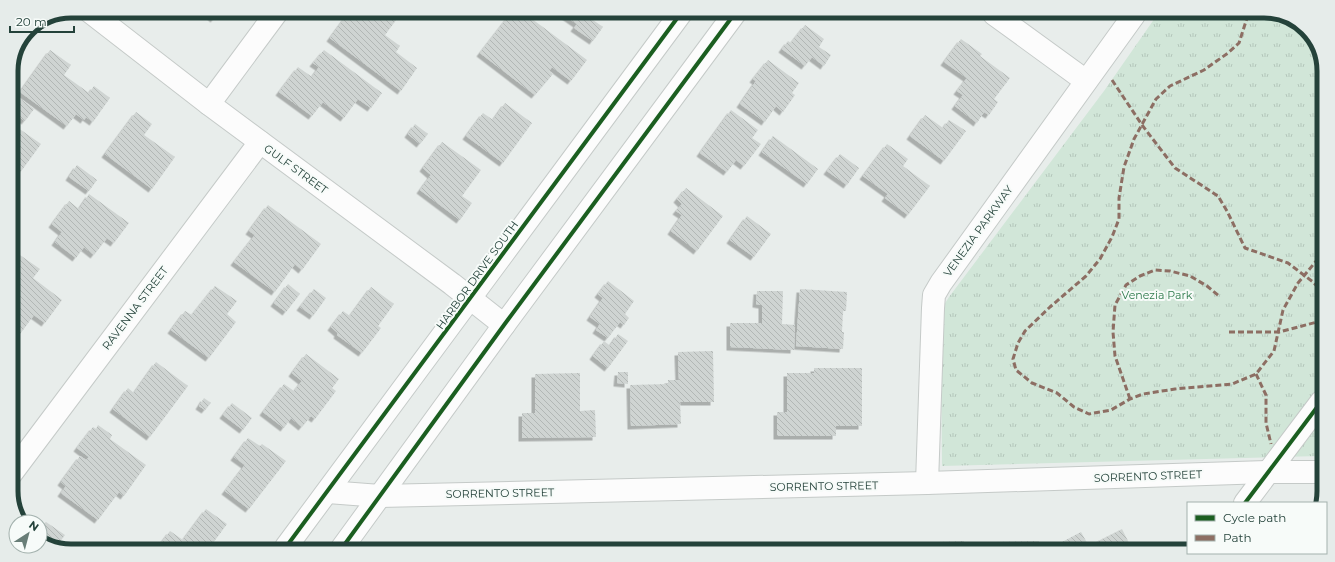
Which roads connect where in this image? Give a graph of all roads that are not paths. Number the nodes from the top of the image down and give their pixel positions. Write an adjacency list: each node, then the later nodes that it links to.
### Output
1 (98, 18): 8 (street, GULF STREET)
2 (273, 18): 8 (street)
3 (677, 18): 10 (street, HARBOR DRIVE SOUTH)
4 (731, 18): 11 (street)
5 (999, 18): 7 (street)
6 (1132, 18): 7 (street, VENEZIA PARKWAY)
7 (1086, 81): 16 (street, VENEZIA PARKWAY)
8 (209, 104): 9 (street, GULF STREET)
9 (260, 142): 10 (street, GULF STREET); 13 (street, RAVENNA STREET)
10 (471, 299): 11 (street, GULF STREET); 17 (street, HARBOR DRIVE SOUTH)
11 (504, 325): 18 (street)
12 (1317, 407): 14 (street)
13 (18, 465)
14 (1267, 472): 15 (street, SORRENTO STREET); 16 (street, SORRENTO STREET); 19 (street)
15 (1317, 472)
16 (927, 483): 18 (street, SORRENTO STREET)
17 (328, 492): 18 (street, SORRENTO STREET); 20 (street, HARBOR DRIVE SOUTH)
18 (380, 496): 21 (street)
19 (1246, 502)
20 (288, 544)
21 (345, 544)

